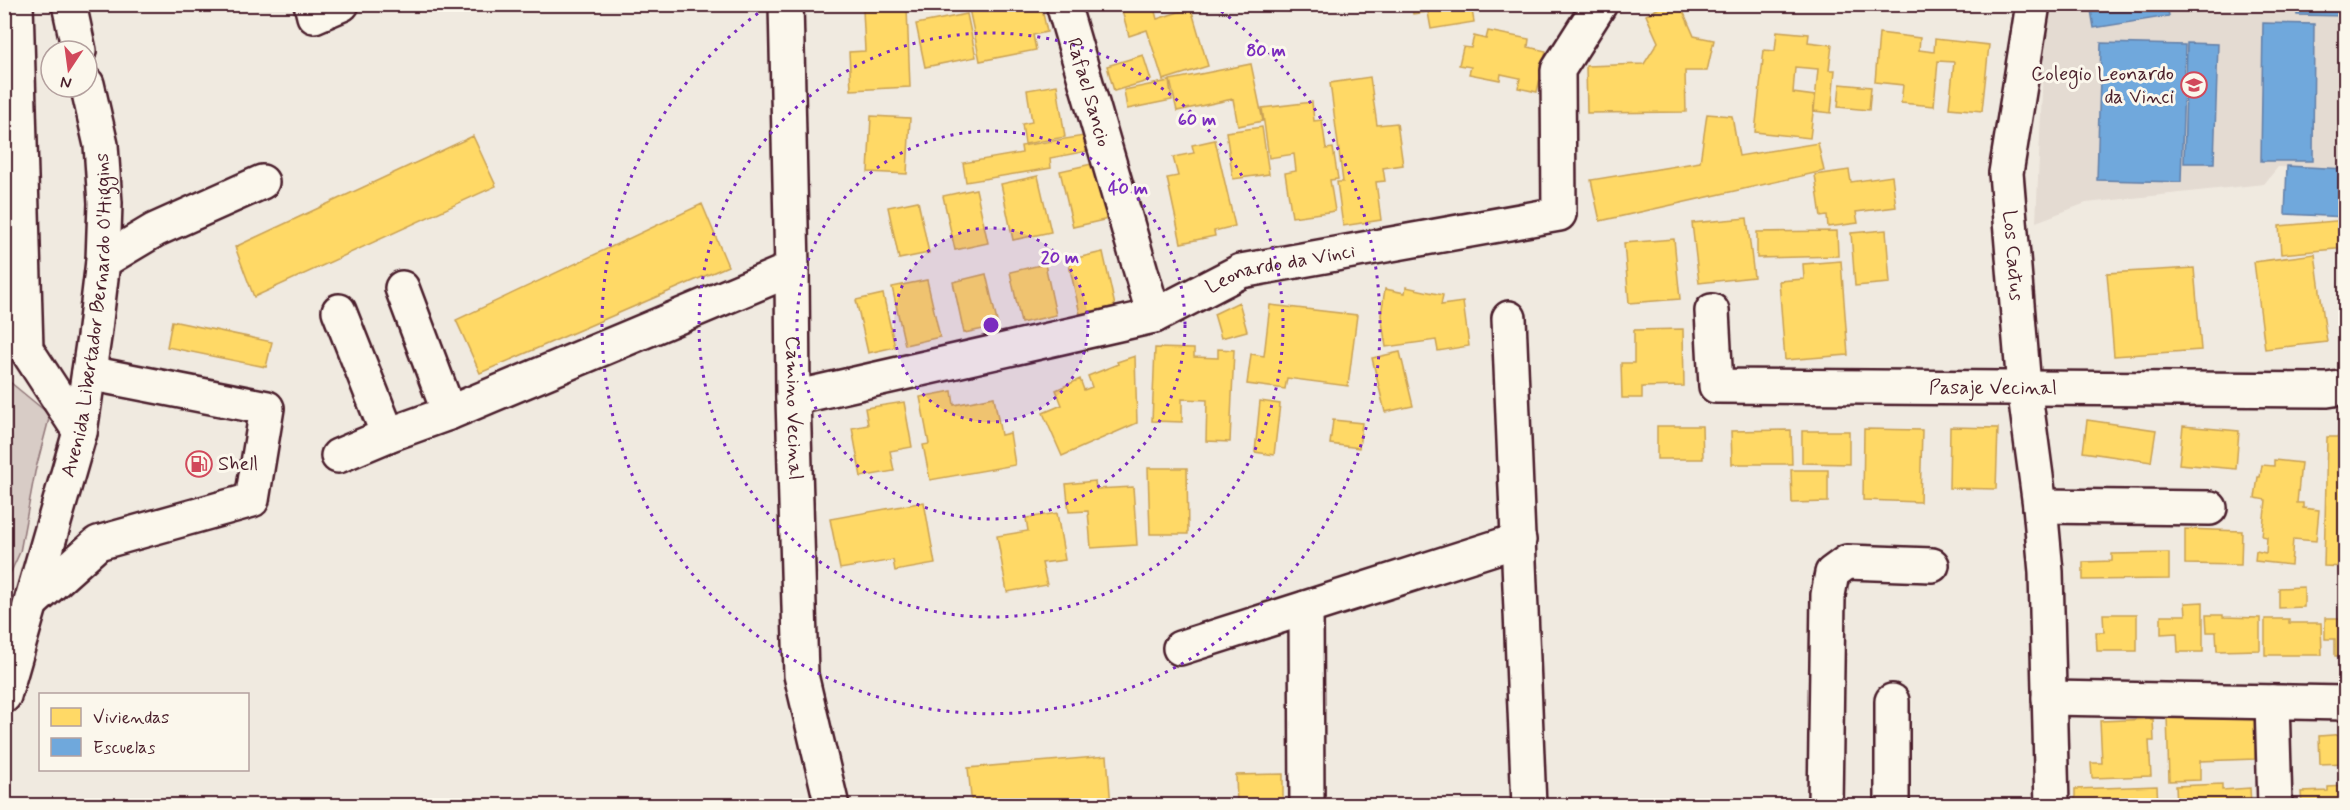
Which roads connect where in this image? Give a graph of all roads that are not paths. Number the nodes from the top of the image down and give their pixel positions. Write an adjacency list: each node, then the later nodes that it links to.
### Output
1 (16, 4): 24 (street)
2 (69, 4): 9 (street)
3 (311, 4): 4 (street)
4 (342, 4)
5 (786, 4): 13 (street, Camino Vecinal)
6 (1063, 4): 17 (street, Rafael Sancio)
7 (1600, 4): 17 (street, Leonardo da Vinci)
8 (2033, 4): 20 (street, Los Cactus)
9 (77, 39)
10 (90, 99): 12 (street, Avenida Libertador Bernardo O'Higgins)
11 (262, 182): 12 (street)
12 (103, 261): 19 (street, Avenida Libertador Bernardo O'Higgins)
13 (792, 269): 22 (street, Camino Vecinal); 23 (street)
14 (402, 288): 23 (street)
15 (339, 311): 25 (street)
16 (1712, 311): 20 (street, Pasaje Vecinal)
17 (1154, 316): 22 (street, Leonardo da Vinci)
18 (1509, 318): 29 (street)
19 (89, 373): 24 (street, Avenida Libertador Bernardo O'Higgins); 32 (street)
20 (2024, 387): 21 (street, Pasaje Vecinal); 27 (street, Los Cactus)
21 (2346, 387)
22 (793, 398): 41 (street, Camino Vecinal)
23 (449, 413): 25 (street)
24 (80, 432): 30 (street, Avenida Libertador Bernardo O'Higgins)
25 (388, 435): 26 (street)
26 (338, 456)
27 (2040, 506): 28 (street); 37 (street, Los Cactus)
28 (2210, 508)
29 (1519, 540): 33 (street); 43 (street)
30 (48, 544): 32 (street, Avenida Libertador Bernardo O'Higgins); 34 (street, Avenida Libertador Bernardo O'Higgins)
31 (1932, 565): 44 (street)
32 (32, 602): 36 (street, Avenida Libertador Bernardo O'Higgins)
33 (1306, 608): 35 (street); 42 (street)
34 (4, 632)
35 (1180, 648)
36 (4, 696)
37 (2049, 698): 39 (street); 46 (street, Los Cactus)
38 (1892, 701): 45 (street)
39 (2272, 702): 40 (street); 47 (street)
40 (2346, 703)
41 (832, 806)
42 (1307, 806)
43 (1529, 806)
44 (1825, 806)
45 (1892, 806)
46 (2052, 806)
47 (2275, 806)

